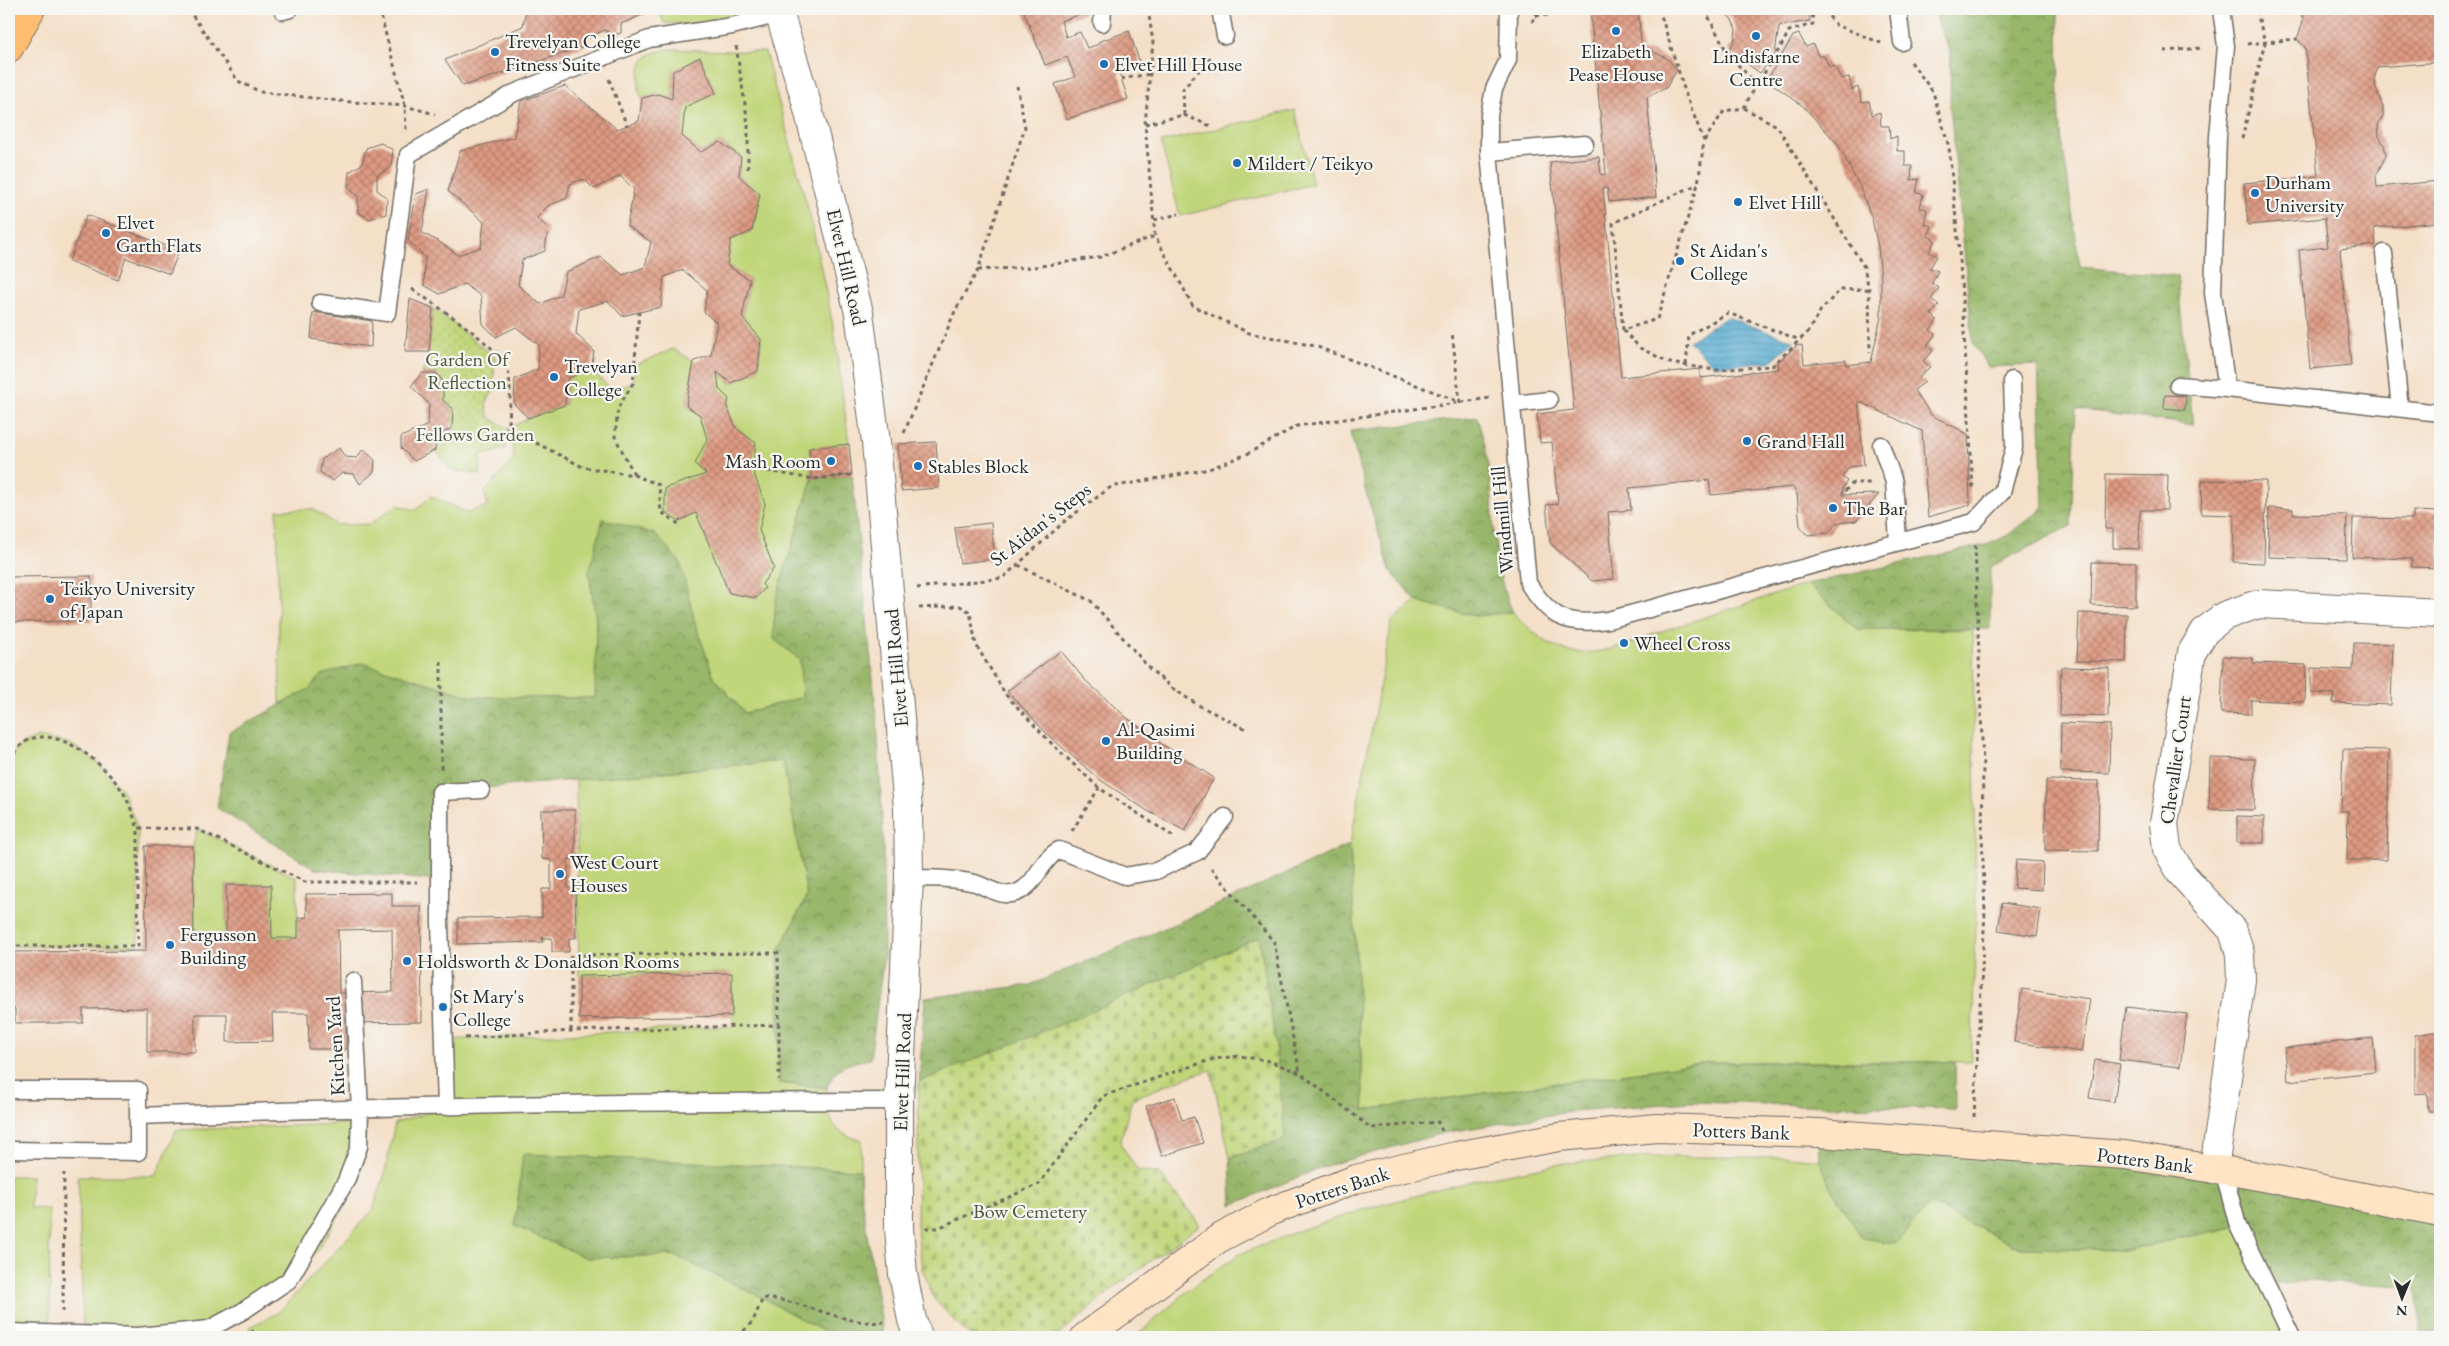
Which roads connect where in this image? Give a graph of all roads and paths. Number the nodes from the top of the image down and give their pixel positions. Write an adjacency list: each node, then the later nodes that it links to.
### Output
1 (31, 9): 26 (main road)
2 (188, 9): 33 (path)
3 (283, 9): 4 (lane)
4 (290, 9)
5 (379, 9): 33 (path)
6 (1148, 9): 29 (path)
7 (1220, 9): 20 (lane)
8 (1509, 9): 43 (lane, Windmill Hill)
9 (1659, 9): 40 (path)
10 (1707, 9): 31 (path)
11 (1848, 9): 17 (path)
12 (1898, 9): 22 (lane)
13 (2221, 9): 25 (lane)
14 (2256, 9): 23 (path)
15 (779, 11): 19 (lane); 73 (street, Elvet Hill Road)
16 (1590, 11): 18 (path)
17 (1811, 11): 31 (path)
18 (1536, 16)
19 (732, 26): 28 (lane); 45 (path)
20 (1225, 36): 36 (path)
21 (2297, 39): 23 (path)
22 (1902, 42)
23 (2265, 42): 24 (path); 42 (path)
24 (2252, 43)
25 (2226, 46): 27 (path); 63 (lane)
26 (9, 48)
27 (2164, 51)
28 (601, 58): 38 (path); 44 (lane)
29 (1150, 74): 30 (path); 37 (path)
30 (1121, 79)
31 (1756, 84): 34 (path)
32 (1018, 86): 51 (path)
33 (405, 106): 35 (path); 44 (path)
34 (1744, 108): 40 (path); 53 (path)
35 (438, 114)
36 (1184, 115): 37 (path); 39 (path)
37 (1144, 124): 48 (path)
38 (626, 126)
39 (1212, 126)
40 (1704, 141): 46 (path)
41 (1584, 144): 43 (lane)
42 (2241, 144)
43 (1489, 152): 64 (lane, Windmill Hill)
44 (408, 155): 52 (lane)
45 (748, 169)
46 (1698, 184): 56 (path); 56 (path)
47 (1179, 214): 48 (path)
48 (1154, 220): 49 (path)
49 (1155, 236): 51 (path); 66 (path)
50 (2384, 253): 67 (lane)
51 (978, 270): 69 (path)
52 (390, 276): 54 (lane); 72 (path)
53 (1869, 289): 58 (path); 59 (path)
54 (320, 303)
55 (639, 312): 72 (path)
56 (1623, 330): 60 (path)
57 (1452, 332): 66 (path)
58 (1800, 340): 60 (path); 60 (path)
59 (1870, 352)
60 (1686, 364)
61 (2012, 380): 75 (lane, Windmill Hill)
62 (2178, 385): 63 (lane)
63 (2227, 389): 67 (lane)
64 (1513, 399): 65 (lane); 66 (path, St Aidan's Steps); 75 (lane, Windmill Hill)
65 (1549, 400)
66 (1460, 402): 76 (path, St Aidan's Steps)
67 (2400, 408): 68 (lane)
68 (2440, 413)
69 (902, 440)
70 (1881, 445): 75 (lane)
71 (752, 468): 73 (path)
72 (634, 475): 74 (path)
73 (879, 475): 77 (street, Elvet Hill Road)
74 (680, 524)
75 (1898, 541)
76 (1018, 565): 77 (path, St Aidan's Steps); 80 (path)
77 (890, 600): 82 (path); 89 (street, Elvet Hill Road)
78 (2440, 613): 106 (street, Chevallier Court)
79 (441, 658): 84 (path)
80 (1246, 729)
81 (9, 760): 86 (path)
82 (1099, 788): 87 (path); 88 (path)
83 (481, 790): 84 (lane)
84 (440, 792): 90 (lane)
85 (1225, 817): 88 (lane)
86 (138, 828): 90 (path); 91 (path)
87 (1059, 850): 88 (lane); 89 (lane)
88 (1197, 852): 96 (path)
89 (909, 878): 99 (street, Elvet Hill Road)
90 (440, 881): 95 (lane)
91 (9, 946)
92 (353, 981): 101 (lane, Kitchen Yard)
93 (779, 1025): 94 (path); 94 (path); 98 (path)
94 (571, 1031): 95 (path)
95 (445, 1040): 100 (lane)
96 (1300, 1073): 105 (path); 108 (path)
97 (9, 1090): 102 (lane)
98 (779, 1101): 99 (lane); 100 (lane)
99 (899, 1101): 108 (street, Elvet Hill Road)
100 (446, 1107): 101 (lane)
101 (360, 1109): 102 (lane); 111 (lane, Kitchen Yard)
102 (138, 1116): 104 (lane)
103 (9, 1150): 104 (lane)
104 (64, 1150): 111 (path)
105 (1456, 1156): 106 (street, Potters Bank); 113 (street, Potters Bank)
106 (2218, 1170): 107 (street, Potters Bank); 114 (lane)
107 (2440, 1212)
108 (899, 1229): 109 (street, Elvet Hill Road)
109 (915, 1329): 112 (path)
110 (9, 1332): 111 (lane, Kitchen Yard)
111 (63, 1334)
112 (738, 1337)
113 (1085, 1337)
114 (2292, 1337)

